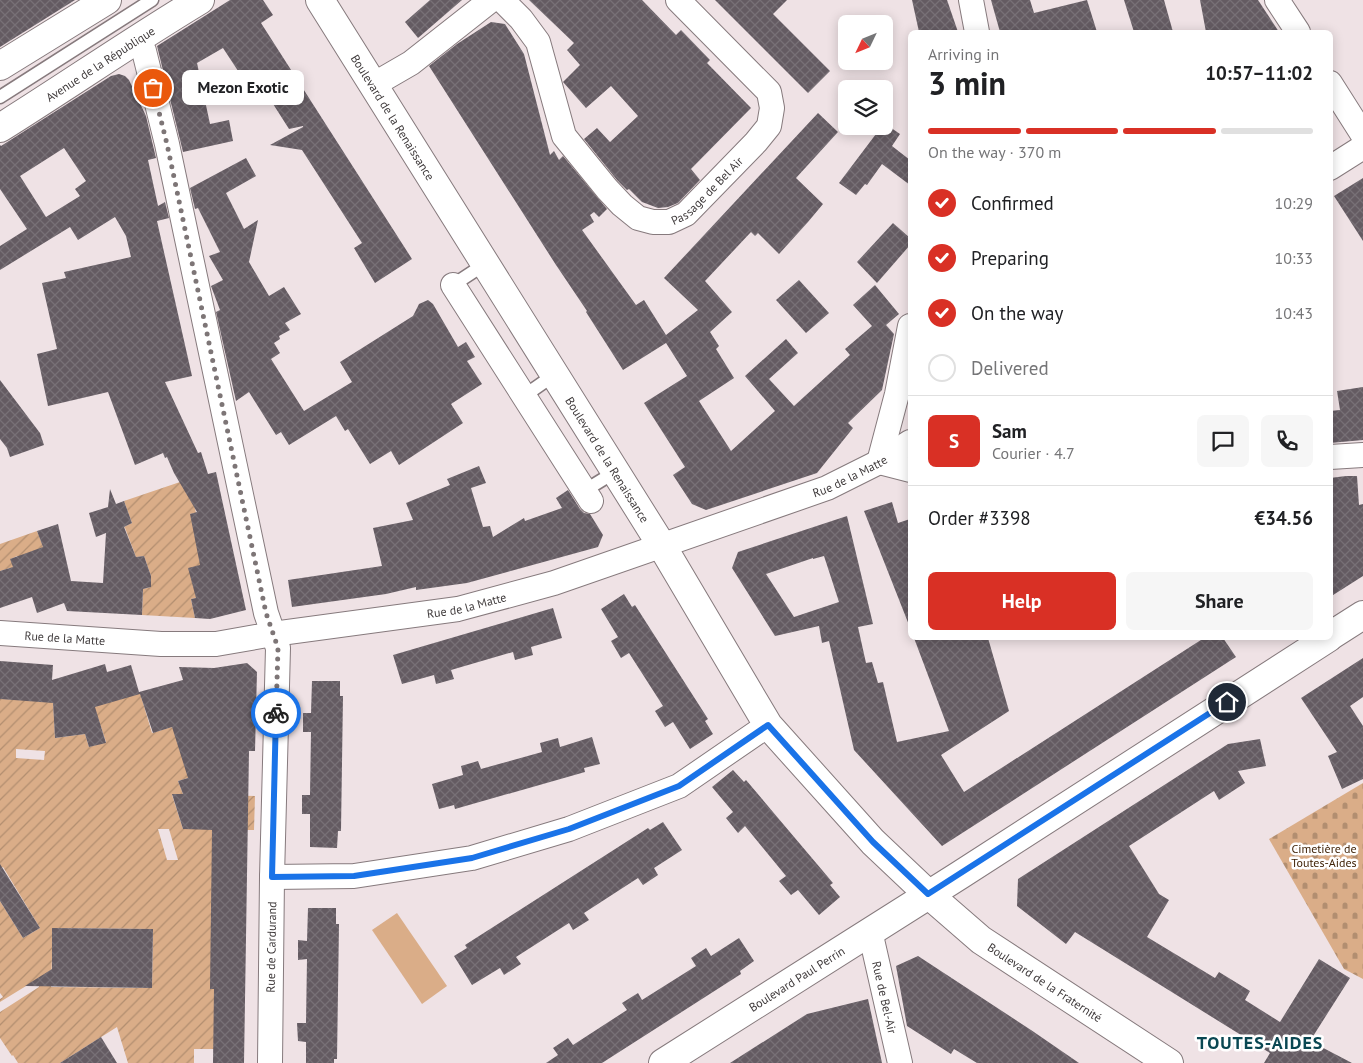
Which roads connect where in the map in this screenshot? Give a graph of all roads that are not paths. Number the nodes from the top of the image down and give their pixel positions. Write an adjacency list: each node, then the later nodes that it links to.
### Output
1 (107, 0): 13 (main road)
2 (152, 0): 16 (lane, Avenue de la République)
3 (200, 0): 12 (main road, Avenue de la République)
4 (320, 0): 14 (main road, Boulevard de la Renaissance)
5 (491, 0): 14 (street)
6 (502, 0): 7 (street, Passage de Bel Air)
7 (678, 0)
8 (971, 0): 10 (street)
9 (1277, 0): 11 (street)
10 (977, 30)
11 (1297, 30)
12 (137, 38): 17 (main road, Avenue de la République); 36 (street, Rue de Cardurand)
13 (0, 66)
14 (372, 85): 21 (main road, Boulevard de la Renaissance)
15 (1333, 88): 18 (street)
16 (0, 96)
17 (0, 128)
18 (1363, 135)
19 (1363, 147): 20 (street)
20 (1333, 166)
21 (485, 264): 22 (lane); 24 (main road, Boulevard de la Renaissance)
22 (453, 285): 25 (street)
23 (908, 336): 29 (street)
24 (554, 375): 25 (lane); 31 (main road, Boulevard de la Renaissance)
25 (524, 396): 32 (street)
26 (908, 443): 29 (street)
27 (1363, 455): 28 (street)
28 (1333, 457)
29 (879, 462): 30 (street, Rue de la Matte); 33 (street, Rue de la Matte)
30 (908, 469)
31 (615, 472): 32 (lane); 33 (main road, Boulevard de la Renaissance)
32 (588, 496)
33 (662, 546): 36 (street, Rue de la Matte); 39 (main road, Boulevard de la Renaissance)
34 (1363, 615): 37 (main road, Boulevard Paul Perrin)
35 (0, 633): 36 (street, Rue de la Matte)
36 (273, 634): 40 (street, Rue de Cardurand)
37 (1333, 634)
38 (1324, 640): 41 (main road, Boulevard Paul Perrin)
39 (768, 725): 40 (street); 41 (main road, Boulevard de la Renaissance)
40 (272, 877): 43 (street, Rue de Cardurand)
41 (928, 894): 42 (main road, Boulevard Paul Perrin); 46 (main road, Boulevard de la Fraternité)
42 (870, 931): 44 (main road, Boulevard Paul Perrin); 45 (street, Rue de Bel-Air)
43 (270, 1063)
44 (663, 1063)
45 (900, 1063)
46 (1169, 1063)

